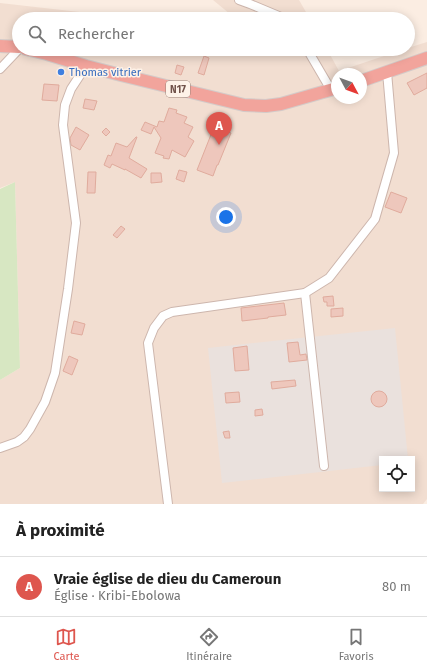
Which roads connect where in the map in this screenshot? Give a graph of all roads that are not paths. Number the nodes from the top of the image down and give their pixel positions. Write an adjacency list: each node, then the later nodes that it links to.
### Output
1 (239, 0): 2 (street)
2 (269, 12)
3 (0, 46): 4 (highway)
4 (12, 47)
5 (12, 56): 10 (street)
6 (54, 56): 9 (highway, N17)
7 (312, 56): 13 (street)
8 (427, 58): 11 (highway)
9 (86, 66): 14 (highway, N17); 16 (street)
10 (0, 69)
11 (387, 72): 12 (highway); 15 (street)
12 (367, 79)
13 (331, 85)
14 (331, 90)
15 (305, 293): 17 (street); 18 (street)
16 (0, 448)
17 (324, 466)
18 (168, 504)

